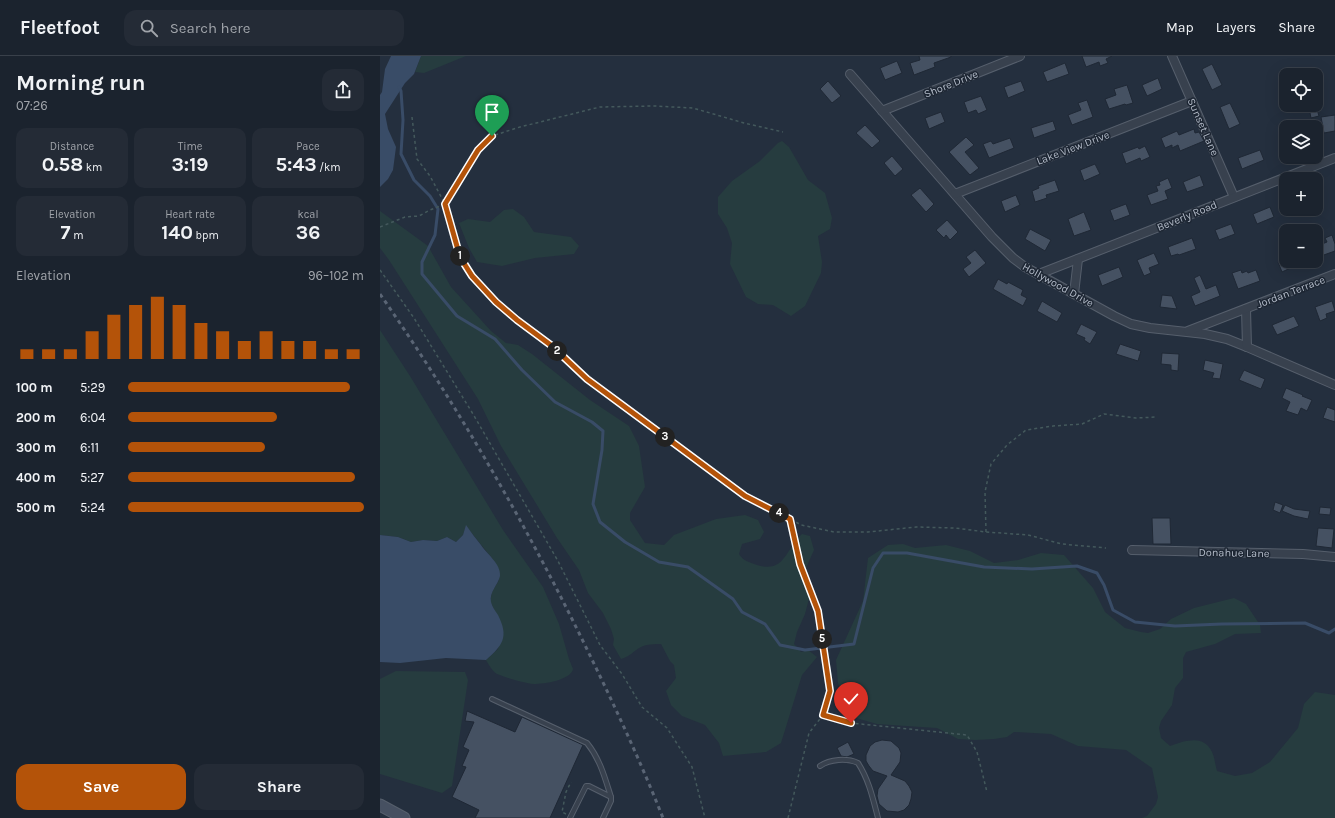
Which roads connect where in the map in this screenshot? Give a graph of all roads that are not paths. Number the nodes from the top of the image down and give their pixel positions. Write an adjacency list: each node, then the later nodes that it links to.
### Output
1 (1020, 56): 5 (street, Shore Drive)
2 (1172, 56): 4 (street, Sunset Lane)
3 (850, 74): 5 (street, Hollywood Drive)
4 (1192, 101): 7 (street, Lake View Drive); 8 (street, Sunset Lane)
5 (882, 111): 7 (street, Hollywood Drive)
6 (1335, 158): 8 (street, Beverly Road)
7 (955, 194): 10 (street, Hollywood Drive)
8 (1234, 197): 9 (street, Beverly Road)
9 (1078, 259): 10 (street, Beverly Road); 12 (street)
10 (1039, 274): 12 (street, Hollywood Drive)
11 (1335, 274): 13 (street, Jordan Terrace)
12 (1074, 294): 14 (street, Hollywood Drive)
13 (1246, 309): 14 (street, Jordan Terrace); 15 (street, Jordan Terrace)
14 (1187, 332): 15 (street, Hollywood Drive)
15 (1248, 346): 16 (street, Hollywood Drive)
16 (1335, 385)
17 (1132, 550): 18 (street, Donahue Lane)
18 (1335, 557)
19 (492, 699): 21 (lane)
20 (820, 766): 26 (lane)
21 (610, 798): 23 (lane); 25 (lane)
22 (380, 805): 24 (street)
23 (571, 817)
24 (404, 818)
25 (603, 818)
26 (878, 818)

